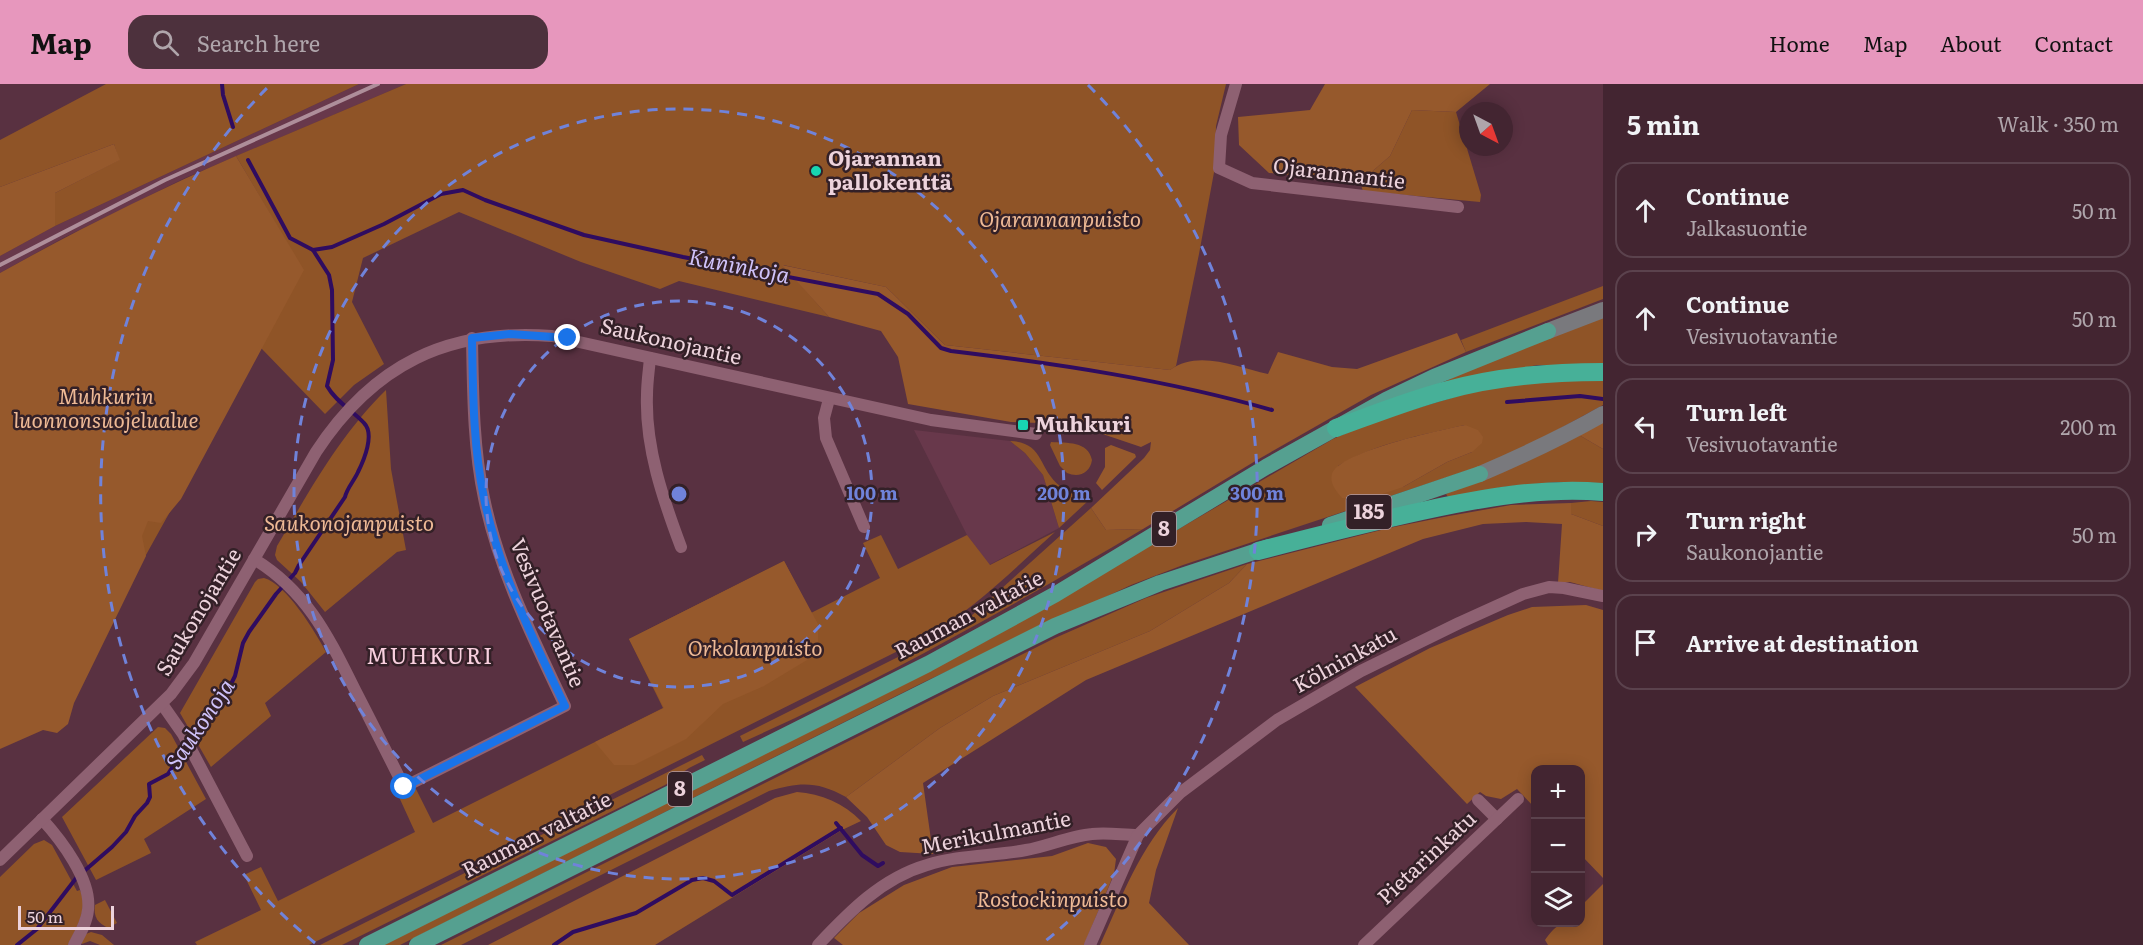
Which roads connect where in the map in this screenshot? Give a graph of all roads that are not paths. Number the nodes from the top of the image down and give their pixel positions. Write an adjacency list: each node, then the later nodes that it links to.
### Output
1 (1236, 84): 2 (street, Ojarannantie)
2 (1458, 207)
3 (1603, 310): 4 (main road)
4 (1548, 331): 10 (highway)
5 (472, 338): 6 (street, Saukonojantie); 17 (street, Saukonojantie); 17 (street, Vesivuotavantie)
6 (650, 358): 8 (street, Saukonojantie); 15 (street)
7 (1603, 372): 10 (highway, Rauman valtatie / 8)
8 (829, 399): 11 (street, Saukonojantie); 14 (street)
9 (1603, 414): 12 (main road, 185)
10 (1336, 428): 28 (highway, Rauman valtatie / 8)
11 (1036, 434)
12 (1480, 474): 16 (highway, 185)
13 (1603, 492): 16 (highway, Rauman valtatie / 8)
14 (864, 527)
15 (681, 547)
16 (1258, 551): 29 (highway, Rauman valtatie / 8)
17 (254, 559): 19 (street, Saukonojantie)
18 (1603, 596): 24 (street, Kölninkatu)
19 (162, 704): 22 (street, Saukonojantie); 25 (street)
20 (1518, 799): 23 (street, Pietarinkatu)
21 (1479, 800): 23 (street)
22 (42, 819): 26 (street, Saukonojantie); 27 (street)
23 (1497, 819): 32 (street, Pietarinkatu)
24 (1138, 835): 30 (street, Merikulmantie); 31 (street)
25 (247, 856)
26 (0, 860)
27 (74, 945)
28 (367, 945)
29 (417, 945)
30 (818, 945)
31 (1090, 945)
32 (1364, 945)

